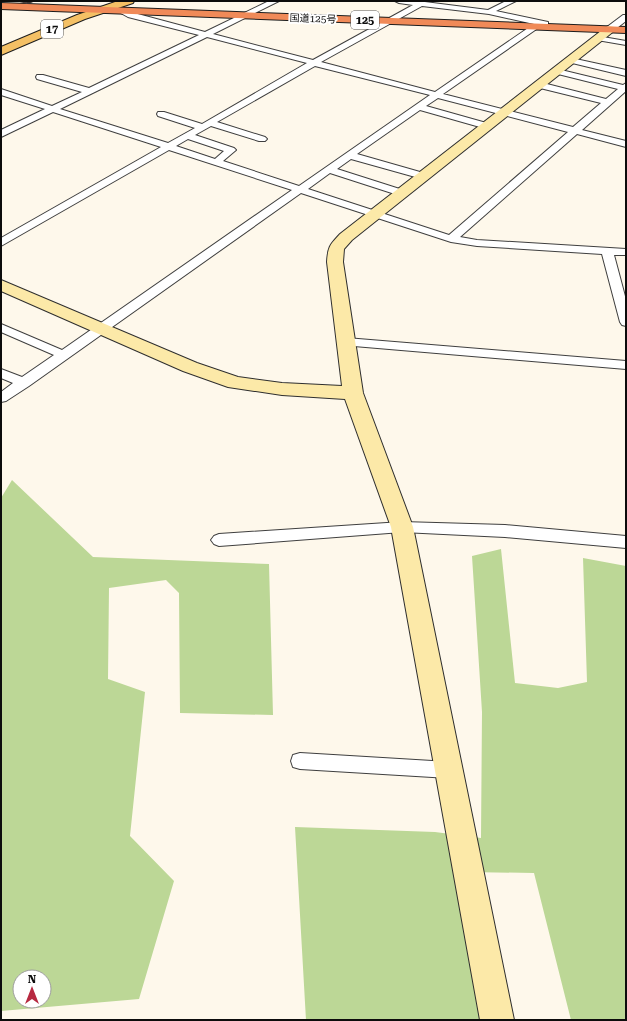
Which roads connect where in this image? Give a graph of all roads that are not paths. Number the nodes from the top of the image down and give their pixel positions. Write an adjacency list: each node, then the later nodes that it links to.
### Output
1 (129, 1): 7 (main road, 17)
2 (275, 1): 10 (street)
3 (399, 1): 5 (street)
4 (512, 1): 9 (street)
5 (420, 4): 9 (street); 12 (street)
6 (1, 6): 7 (highway, 国道125号 / 125)
7 (103, 10): 8 (highway, 国道125号 / 125); 19 (main road, 17)
8 (122, 10): 10 (highway, 国道125号 / 125); 17 (street)
9 (489, 12): 14 (street)
10 (244, 15): 12 (highway, 国道125号 / 125); 17 (street)
11 (626, 17): 16 (street)
12 (387, 21): 13 (highway, 国道125号 / 125); 21 (street)
13 (535, 26): 14 (highway, 国道125号 / 125); 29 (street)
14 (553, 27): 16 (highway, 国道125号 / 125)
15 (626, 30): 16 (highway, 国道125号 / 125)
16 (605, 33): 18 (street); 20 (street)
17 (206, 34): 21 (street); 27 (street)
18 (626, 44)
19 (1, 51)
20 (571, 60): 22 (street); 23 (street)
21 (314, 63): 29 (street); 35 (street)
22 (557, 71): 25 (street); 26 (street)
23 (626, 73)
24 (40, 77): 27 (street)
25 (539, 85): 30 (street); 33 (street)
26 (625, 87): 30 (street)
27 (89, 91): 32 (street)
28 (1, 92): 32 (street)
29 (437, 95): 31 (street); 33 (street)
30 (608, 102): 37 (street)
31 (420, 107): 36 (street); 43 (street)
32 (52, 109): 38 (street); 42 (street)
33 (503, 113): 36 (street); 37 (street)
34 (161, 114): 35 (street)
35 (206, 125): 39 (street); 40 (street)
36 (487, 126): 46 (street)
37 (576, 131): 41 (street); 50 (street)
38 (1, 134)
39 (187, 136): 42 (street); 44 (street)
40 (262, 139)
41 (626, 144)
42 (167, 148): 44 (street); 51 (street)
43 (349, 155): 45 (street); 46 (street)
44 (215, 163): 47 (street)
45 (328, 169): 47 (street); 48 (street)
46 (423, 176): 48 (street)
47 (299, 190): 49 (street); 57 (street)
48 (402, 193): 49 (street)
49 (375, 214): 50 (street); 58 (street)
50 (451, 239): 52 (street)
51 (1, 243)
52 (606, 251): 53 (street); 55 (street)
53 (626, 252)
54 (1, 285): 57 (street)
55 (626, 322)
56 (1, 328): 59 (street)
57 (102, 329): 59 (street); 63 (street)
58 (346, 342): 60 (street); 63 (street)
59 (64, 355): 62 (street)
60 (626, 365)
61 (1, 373): 62 (street)
62 (24, 383): 64 (street)
63 (353, 392): 65 (street)
64 (1, 398)
65 (402, 526): 66 (street); 67 (street); 69 (street)
66 (220, 540)
67 (626, 542)
68 (300, 761): 69 (street)
69 (449, 770): 70 (street)
70 (497, 1020)

